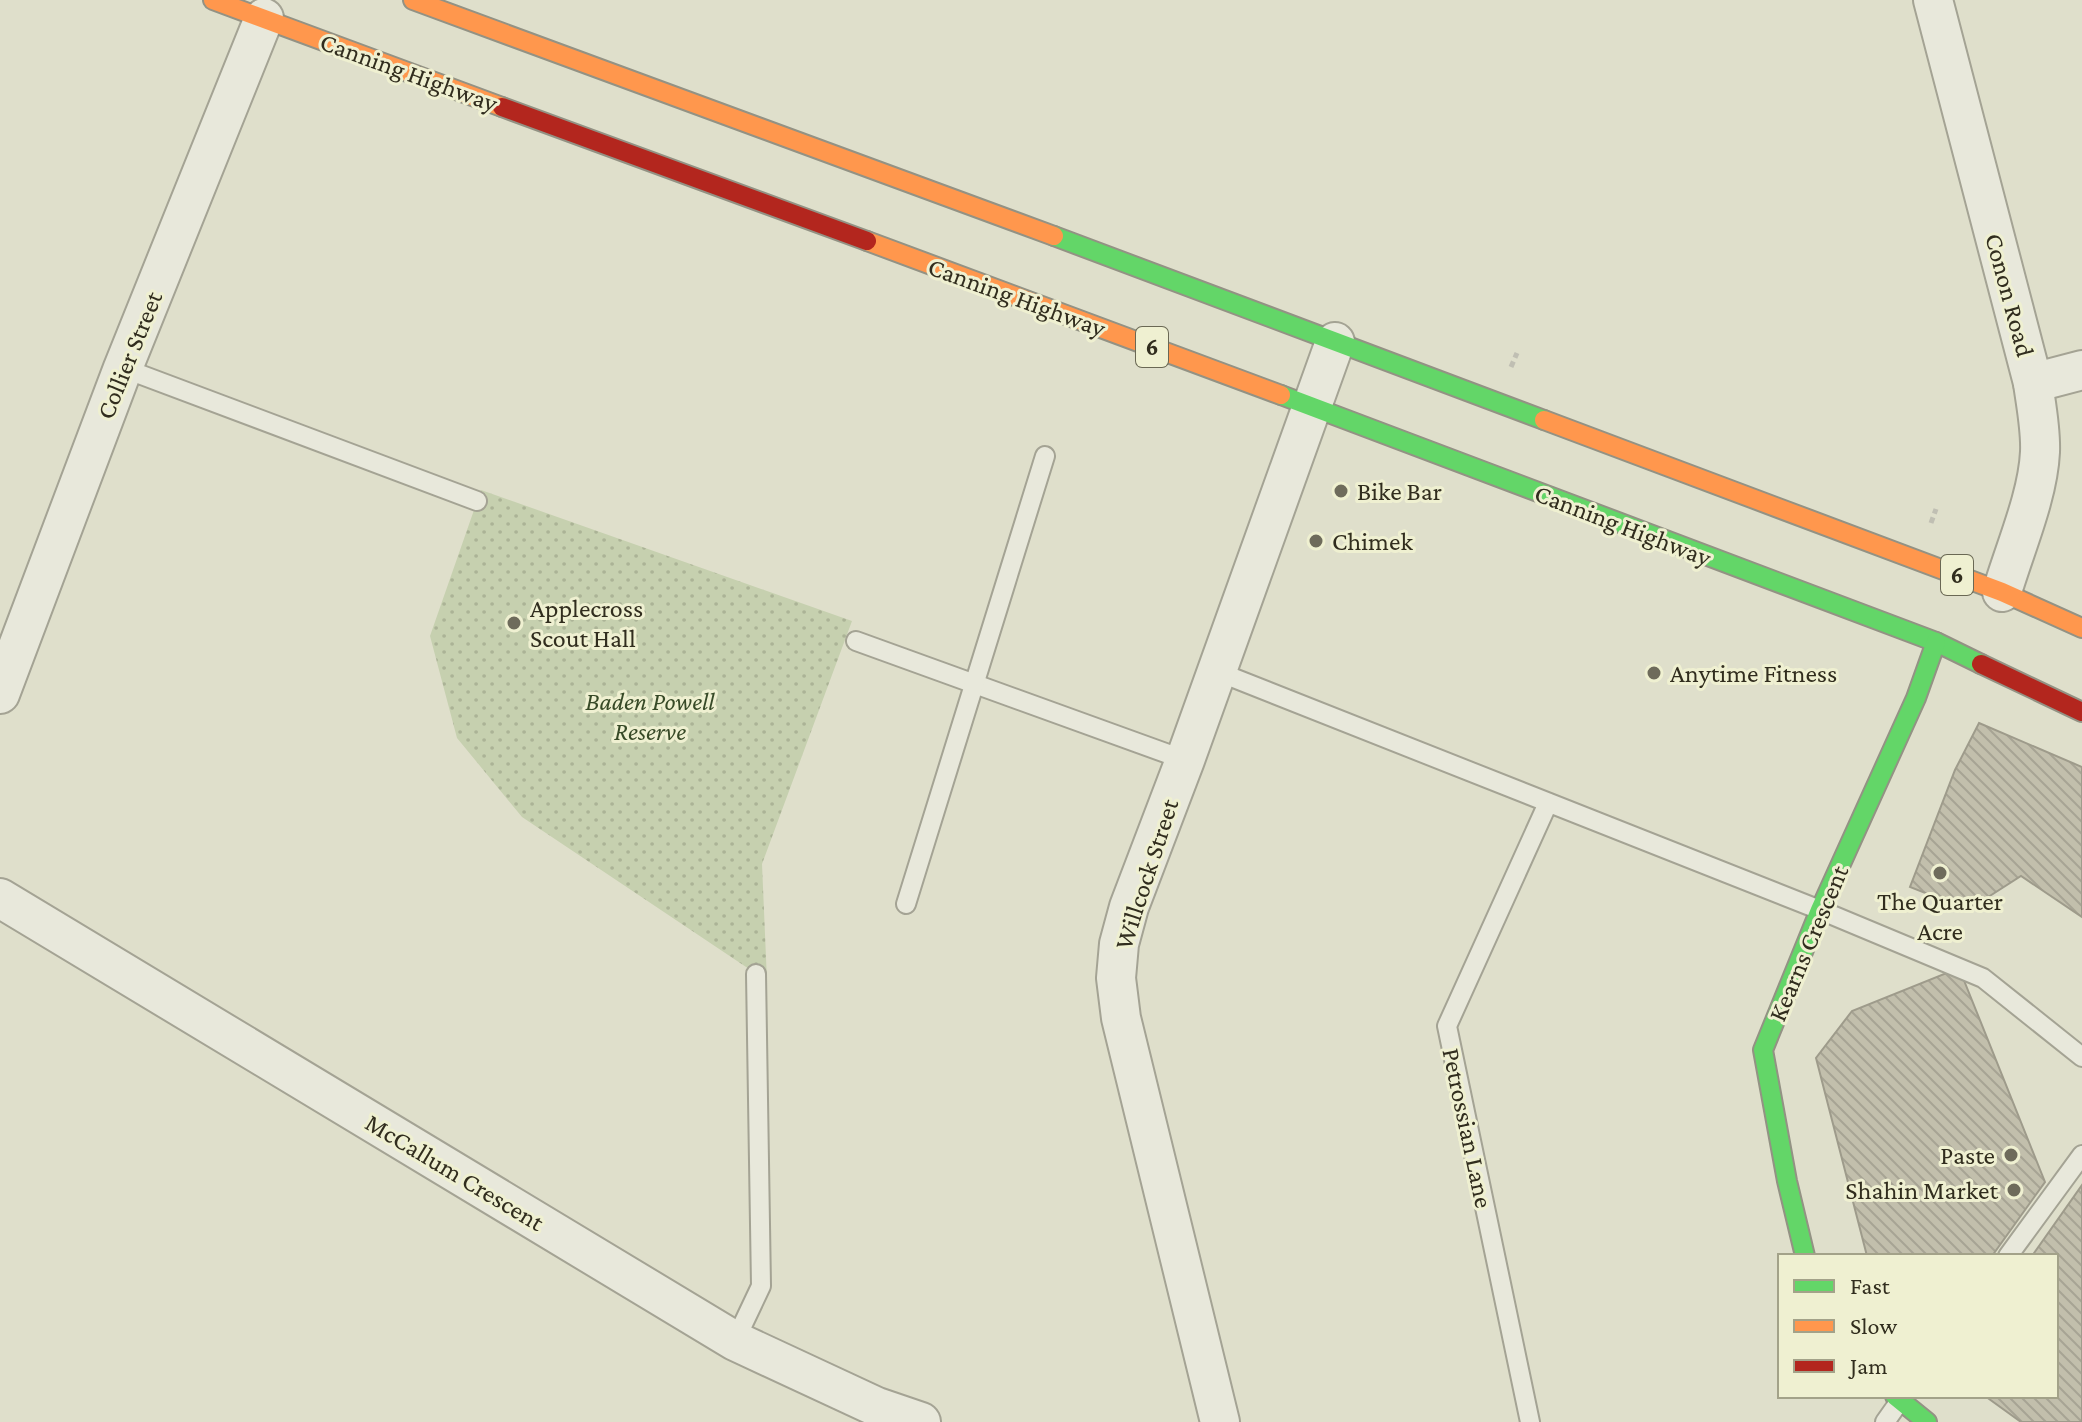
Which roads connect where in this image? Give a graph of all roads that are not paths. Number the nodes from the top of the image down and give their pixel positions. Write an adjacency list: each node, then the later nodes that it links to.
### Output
1 (213, 0): 4 (main road, Canning Highway / 6)
2 (413, 0): 5 (main road, 6)
3 (1933, 0): 8 (street, Conon Road)
4 (264, 18): 6 (street, Collier Street); 9 (main road, Canning Highway / 6)
5 (1335, 342): 9 (street, Willcock Street); 12 (main road, 6)
6 (123, 368): 11 (lane); 18 (street, Collier Street)
7 (2082, 370): 8 (street)
8 (2033, 383): 12 (street, Conon Road)
9 (1312, 406): 15 (main road, Canning Highway / 6); 16 (street, Willcock Street)
10 (1045, 456): 17 (lane)
11 (477, 501)
12 (2002, 592): 13 (main road, 6)
13 (2082, 628)
14 (856, 641): 17 (lane)
15 (1936, 642): 19 (main road, Canning Highway / 6); 24 (main road, Kearns Crescent)
16 (1216, 671): 20 (street, Willcock Street); 21 (lane)
17 (974, 684): 20 (lane); 23 (lane)
18 (0, 694)
19 (2082, 712)
20 (1185, 760): 33 (street, Willcock Street)
21 (1548, 803): 24 (lane); 34 (lane, Petrossian Lane)
22 (0, 898): 30 (street, McCallum Crescent)
23 (906, 904)
24 (1820, 910): 26 (lane); 28 (main road, Kearns Crescent)
25 (756, 974): 30 (lane)
26 (2082, 1057)
27 (2082, 1155): 29 (lane)
28 (1805, 1254)
29 (2009, 1254)
30 (735, 1341): 32 (street, McCallum Crescent)
31 (1899, 1398): 35 (lane); 36 (main road)
32 (921, 1422)
33 (1220, 1422)
34 (1530, 1422)
35 (1885, 1422)
36 (1927, 1422)

